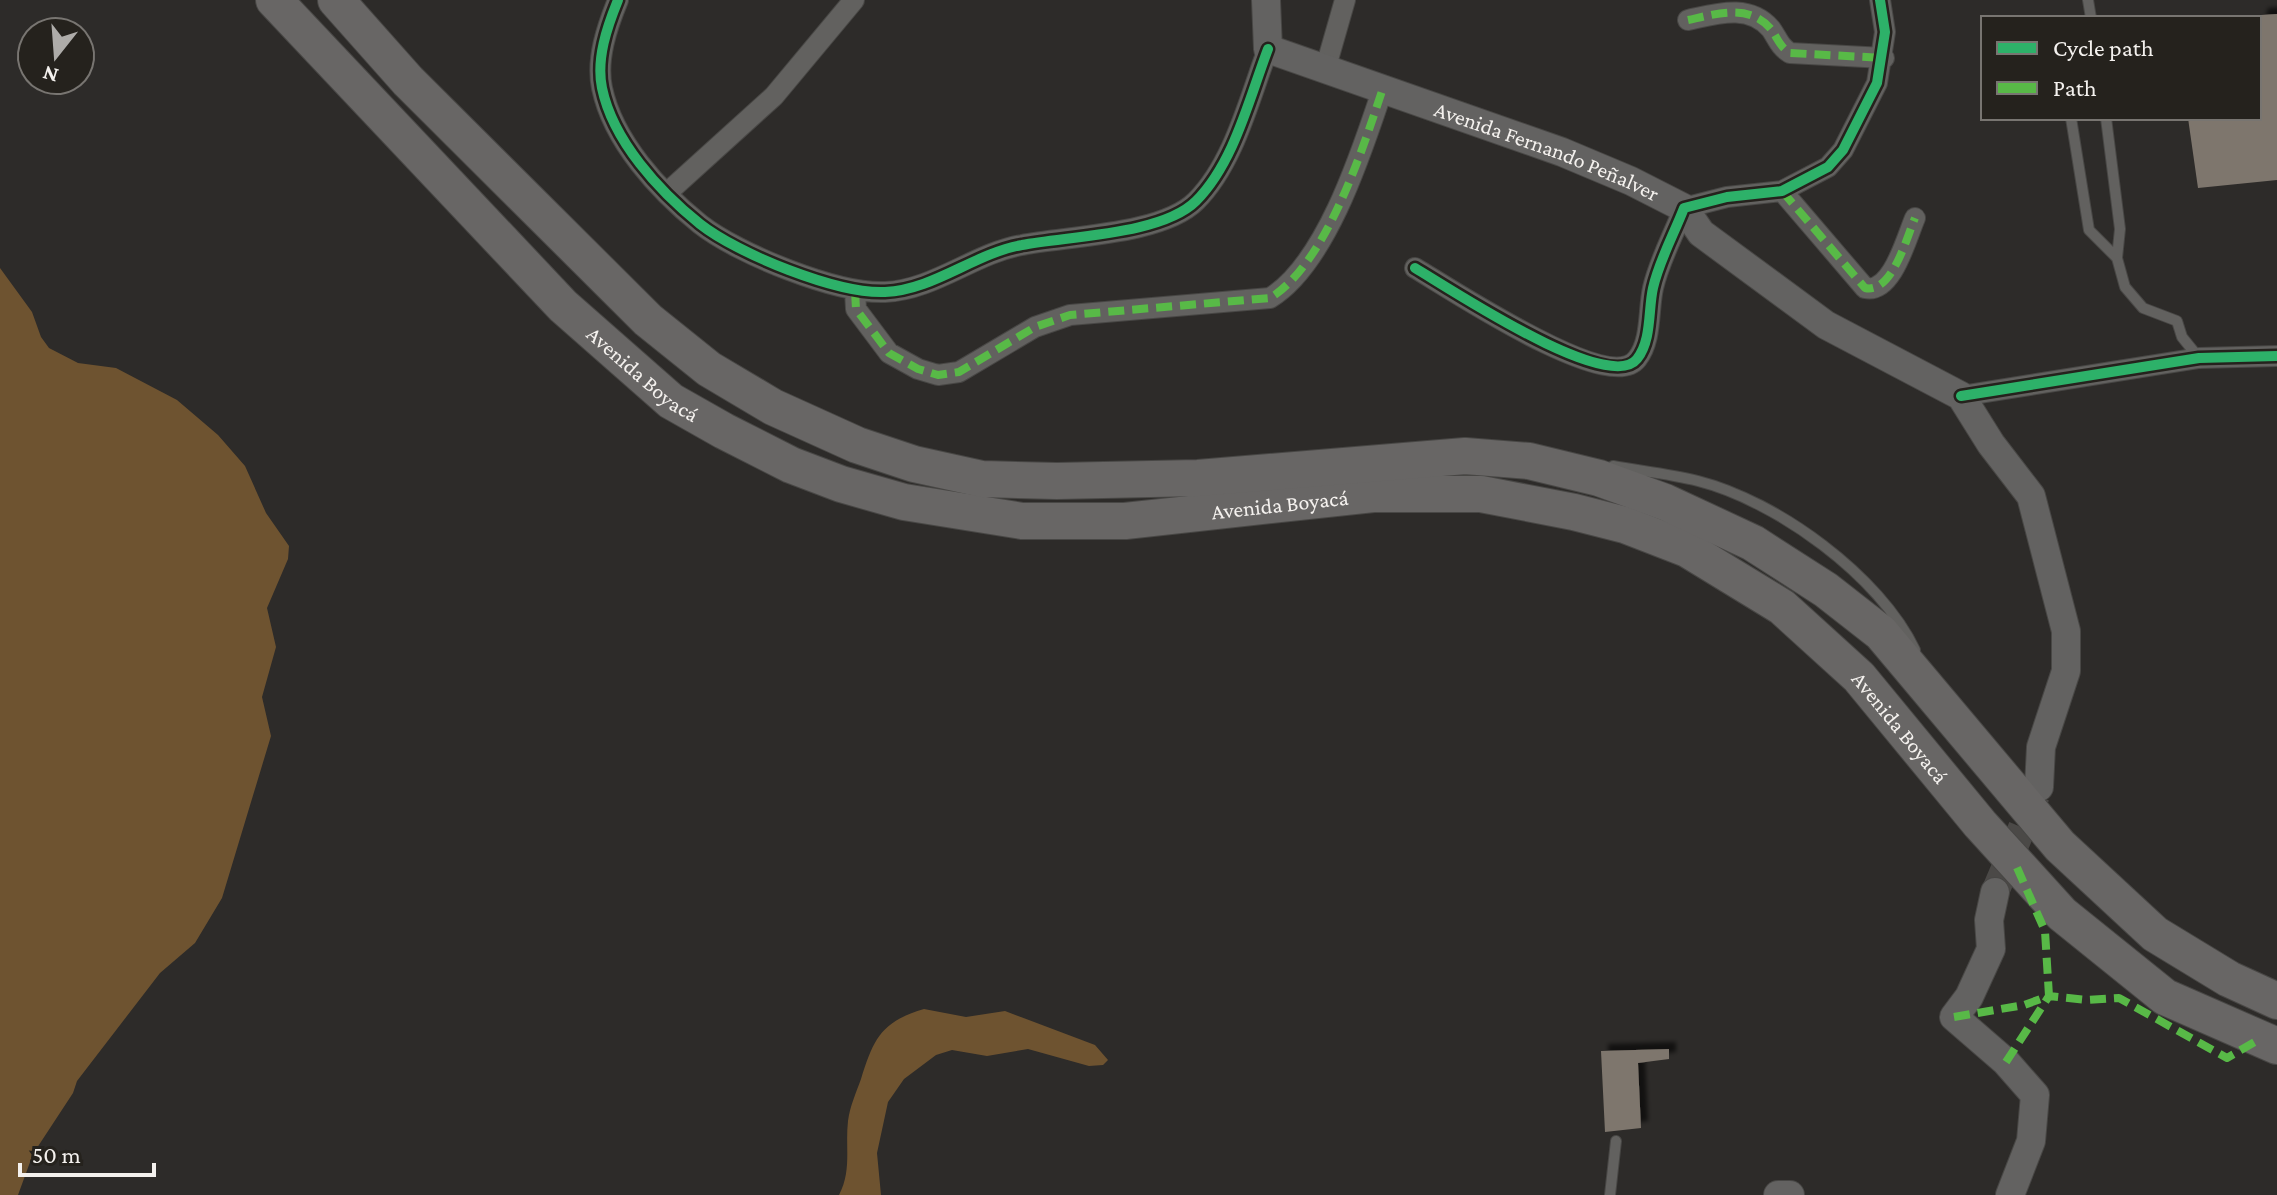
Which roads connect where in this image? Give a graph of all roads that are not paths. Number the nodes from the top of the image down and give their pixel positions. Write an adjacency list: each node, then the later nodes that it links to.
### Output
1 (274, 0): 32 (highway, Avenida Boyacá)
2 (336, 0): 25 (highway, Avenida Boyacá)
3 (618, 0): 16 (street)
4 (854, 0): 16 (street)
5 (1266, 0): 9 (main road)
6 (1345, 0): 11 (street)
7 (1880, 0): 10 (street)
8 (1688, 20): 10 (street)
9 (1268, 49): 11 (main road, Avenida Fernando Peñalver); 21 (street)
10 (1884, 58): 15 (street)
11 (1325, 70): 12 (main road, Avenida Fernando Peñalver)
12 (1382, 91): 17 (main road, Avenida Fernando Peñalver); 21 (street)
13 (2071, 120): 19 (lane)
14 (2106, 120): 19 (lane)
15 (1782, 191): 17 (street); 18 (street)
16 (668, 192): 21 (street)
17 (1684, 208): 20 (street); 24 (main road, Avenida Fernando Peñalver)
18 (1915, 218)
19 (2117, 258): 23 (lane)
20 (1415, 268)
21 (855, 291)
22 (2277, 356): 23 (street)
23 (2199, 358): 24 (street)
24 (1961, 396): 29 (main road)
25 (1529, 461): 26 (lane); 28 (highway, Avenida Boyacá)
26 (1591, 463)
27 (1605, 465): 28 (lane)
28 (1936, 696): 31 (highway, Avenida Boyacá)
29 (2039, 787)
30 (1995, 892): 37 (main road)
31 (2277, 1001)
32 (2277, 1046)
33 (1616, 1141): 34 (lane)
34 (1610, 1195)
35 (1778, 1195): 36 (main road)
36 (1790, 1195)
37 (2010, 1195)

